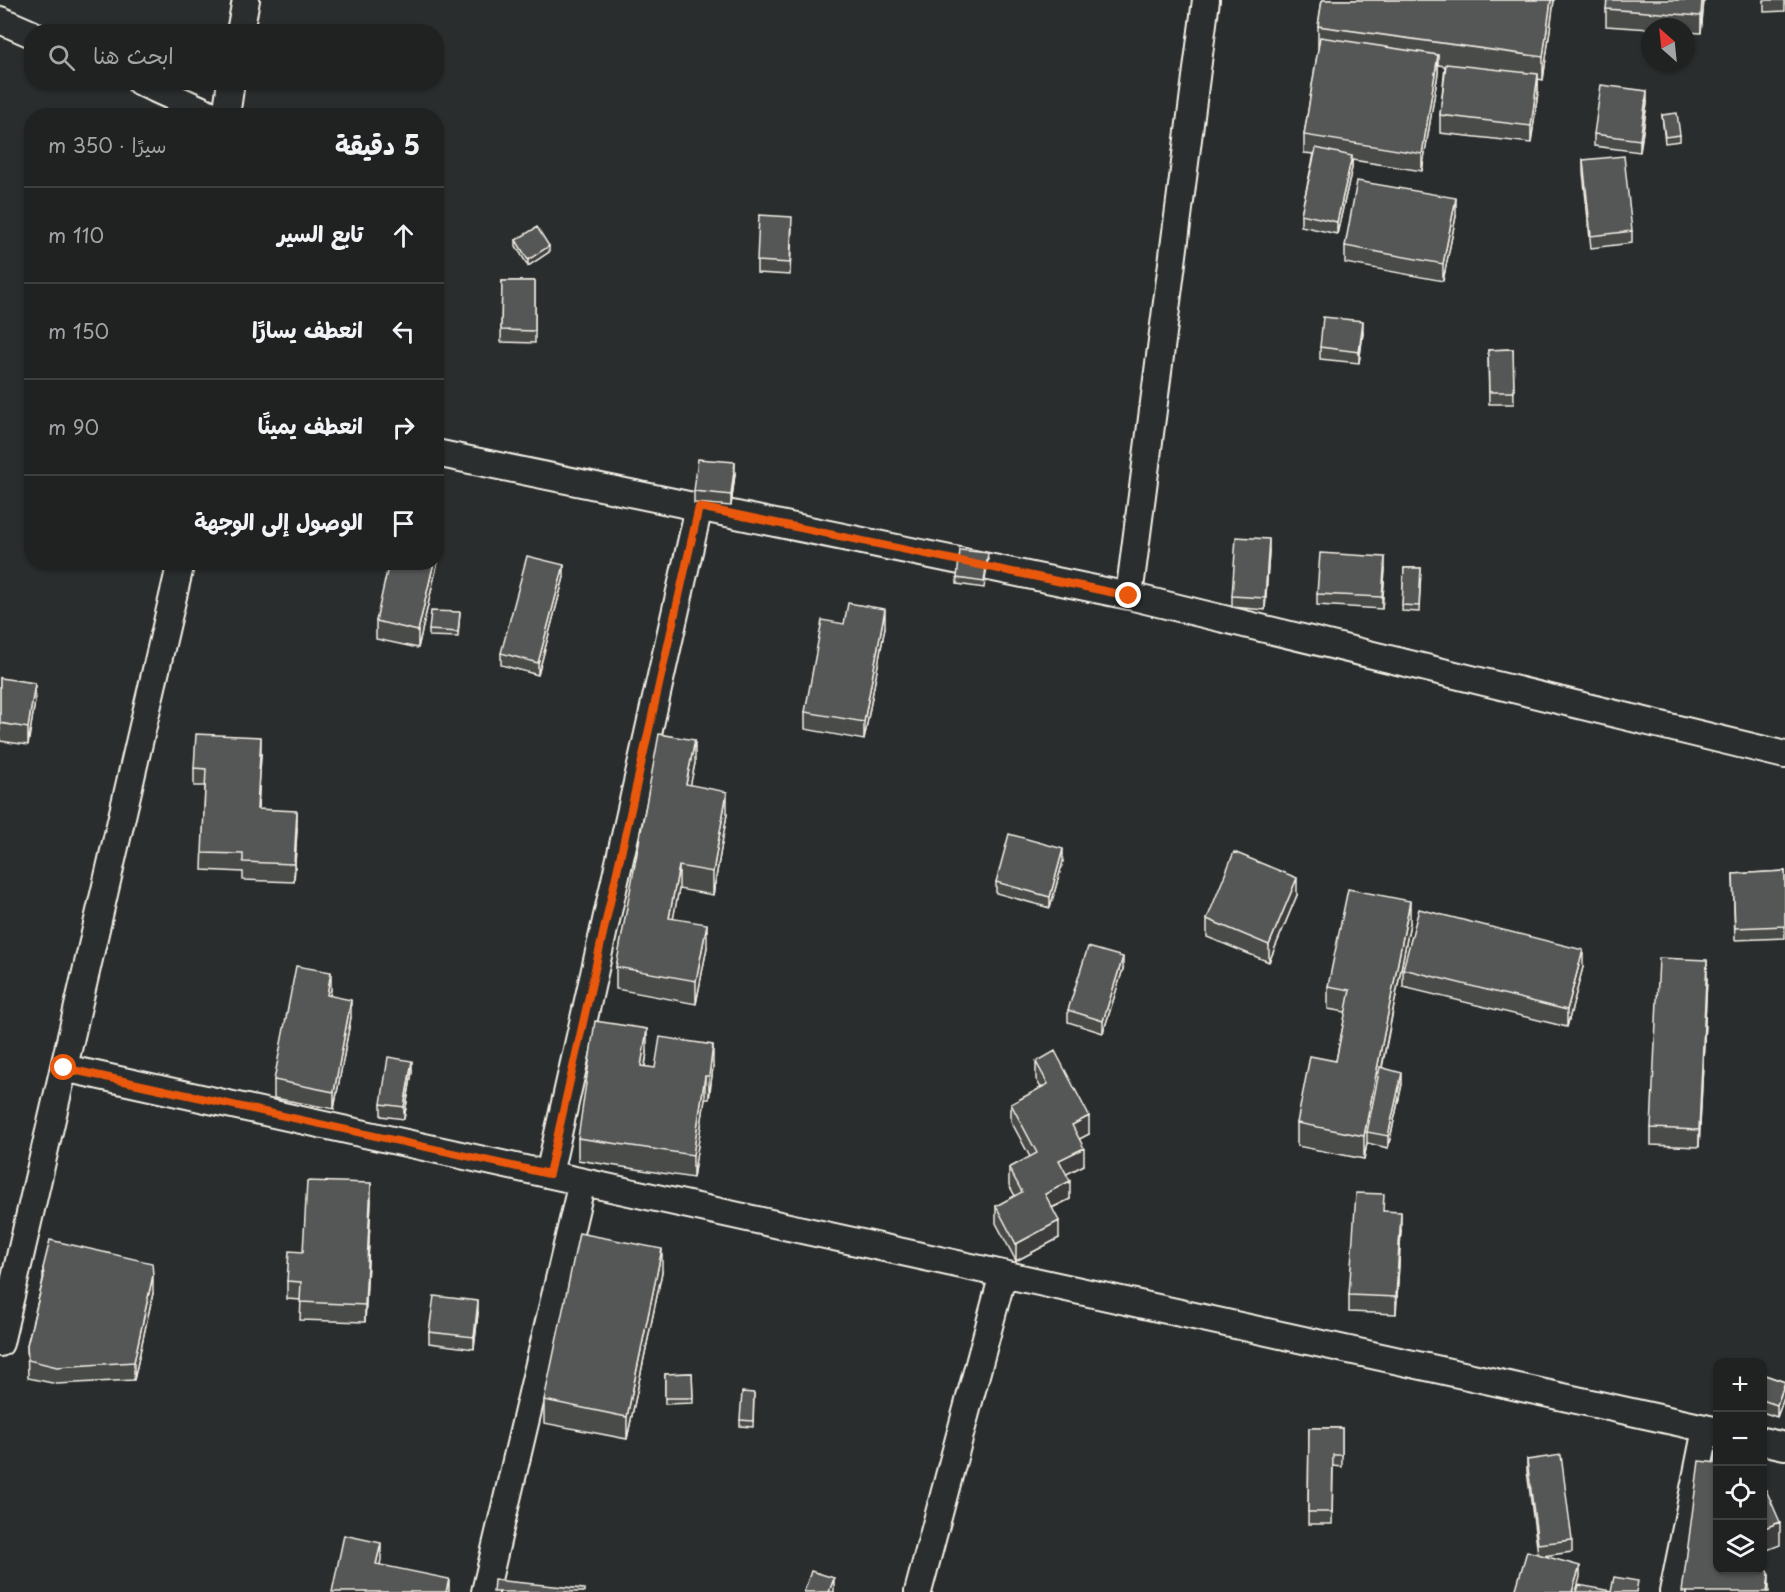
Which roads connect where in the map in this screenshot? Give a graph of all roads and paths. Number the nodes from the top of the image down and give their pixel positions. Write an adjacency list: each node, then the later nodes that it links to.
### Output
1 (246, 0): 4 (street)
2 (1206, 0): 13 (street)
3 (0, 20): 5 (street)
4 (242, 24)
5 (24, 30)
6 (157, 90): 8 (street)
7 (230, 90): 9 (street)
8 (197, 108)
9 (227, 108)
10 (444, 455): 11 (street)
11 (699, 507): 13 (street); 16 (street)
12 (179, 570): 15 (street)
13 (1129, 596): 14 (street)
14 (1785, 755)
15 (64, 1068): 16 (street); 19 (street)
16 (549, 1174): 17 (street)
17 (582, 1182): 18 (street); 23 (street)
18 (1003, 1274): 20 (street); 24 (street)
19 (0, 1343)
20 (1712, 1430): 25 (street)
21 (1767, 1442): 22 (street)
22 (1785, 1446)
23 (485, 1592)
24 (918, 1592)
25 (1673, 1592)

